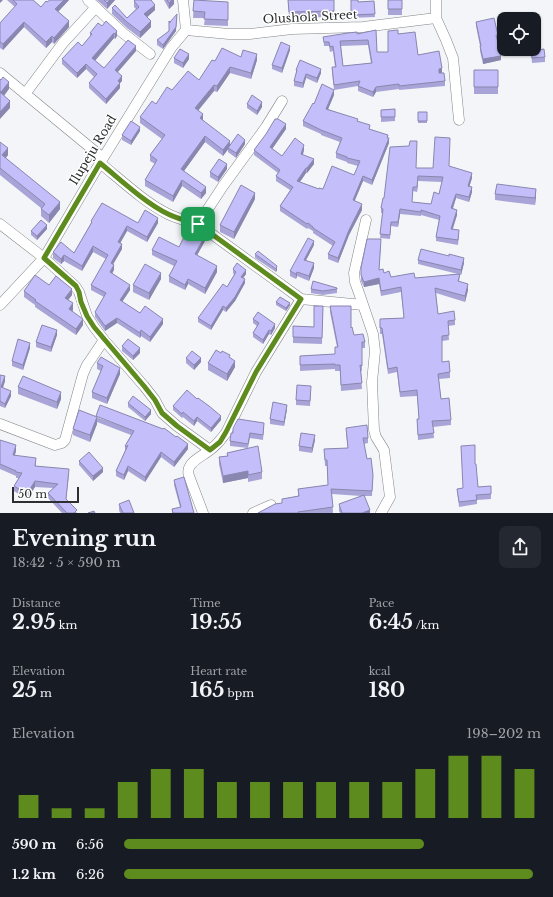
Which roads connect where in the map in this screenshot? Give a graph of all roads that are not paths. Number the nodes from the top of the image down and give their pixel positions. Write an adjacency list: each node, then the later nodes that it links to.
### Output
1 (88, 0): 4 (street)
2 (183, 0): 6 (street)
3 (436, 0): 5 (street)
4 (96, 7): 7 (street); 9 (street)
5 (436, 18): 6 (street, Olushola Street); 11 (street)
6 (186, 30): 12 (street, Ilupeju Road)
7 (150, 54)
8 (0, 73): 9 (street)
9 (25, 94): 12 (street)
10 (282, 101): 15 (street)
11 (459, 120)
12 (101, 161): 15 (street); 16 (street, Ilupeju Road)
13 (366, 220): 19 (street)
14 (0, 224): 16 (street)
15 (198, 224): 17 (street)
16 (44, 258): 18 (street, Ilupeju Road); 20 (street)
17 (301, 299): 19 (street); 22 (street)
18 (0, 305)
19 (363, 305): 26 (street)
20 (104, 340): 21 (street); 22 (street)
21 (0, 424)
22 (210, 450): 24 (street)
23 (271, 505): 25 (street)
24 (203, 513)
25 (252, 513)
26 (381, 513)

